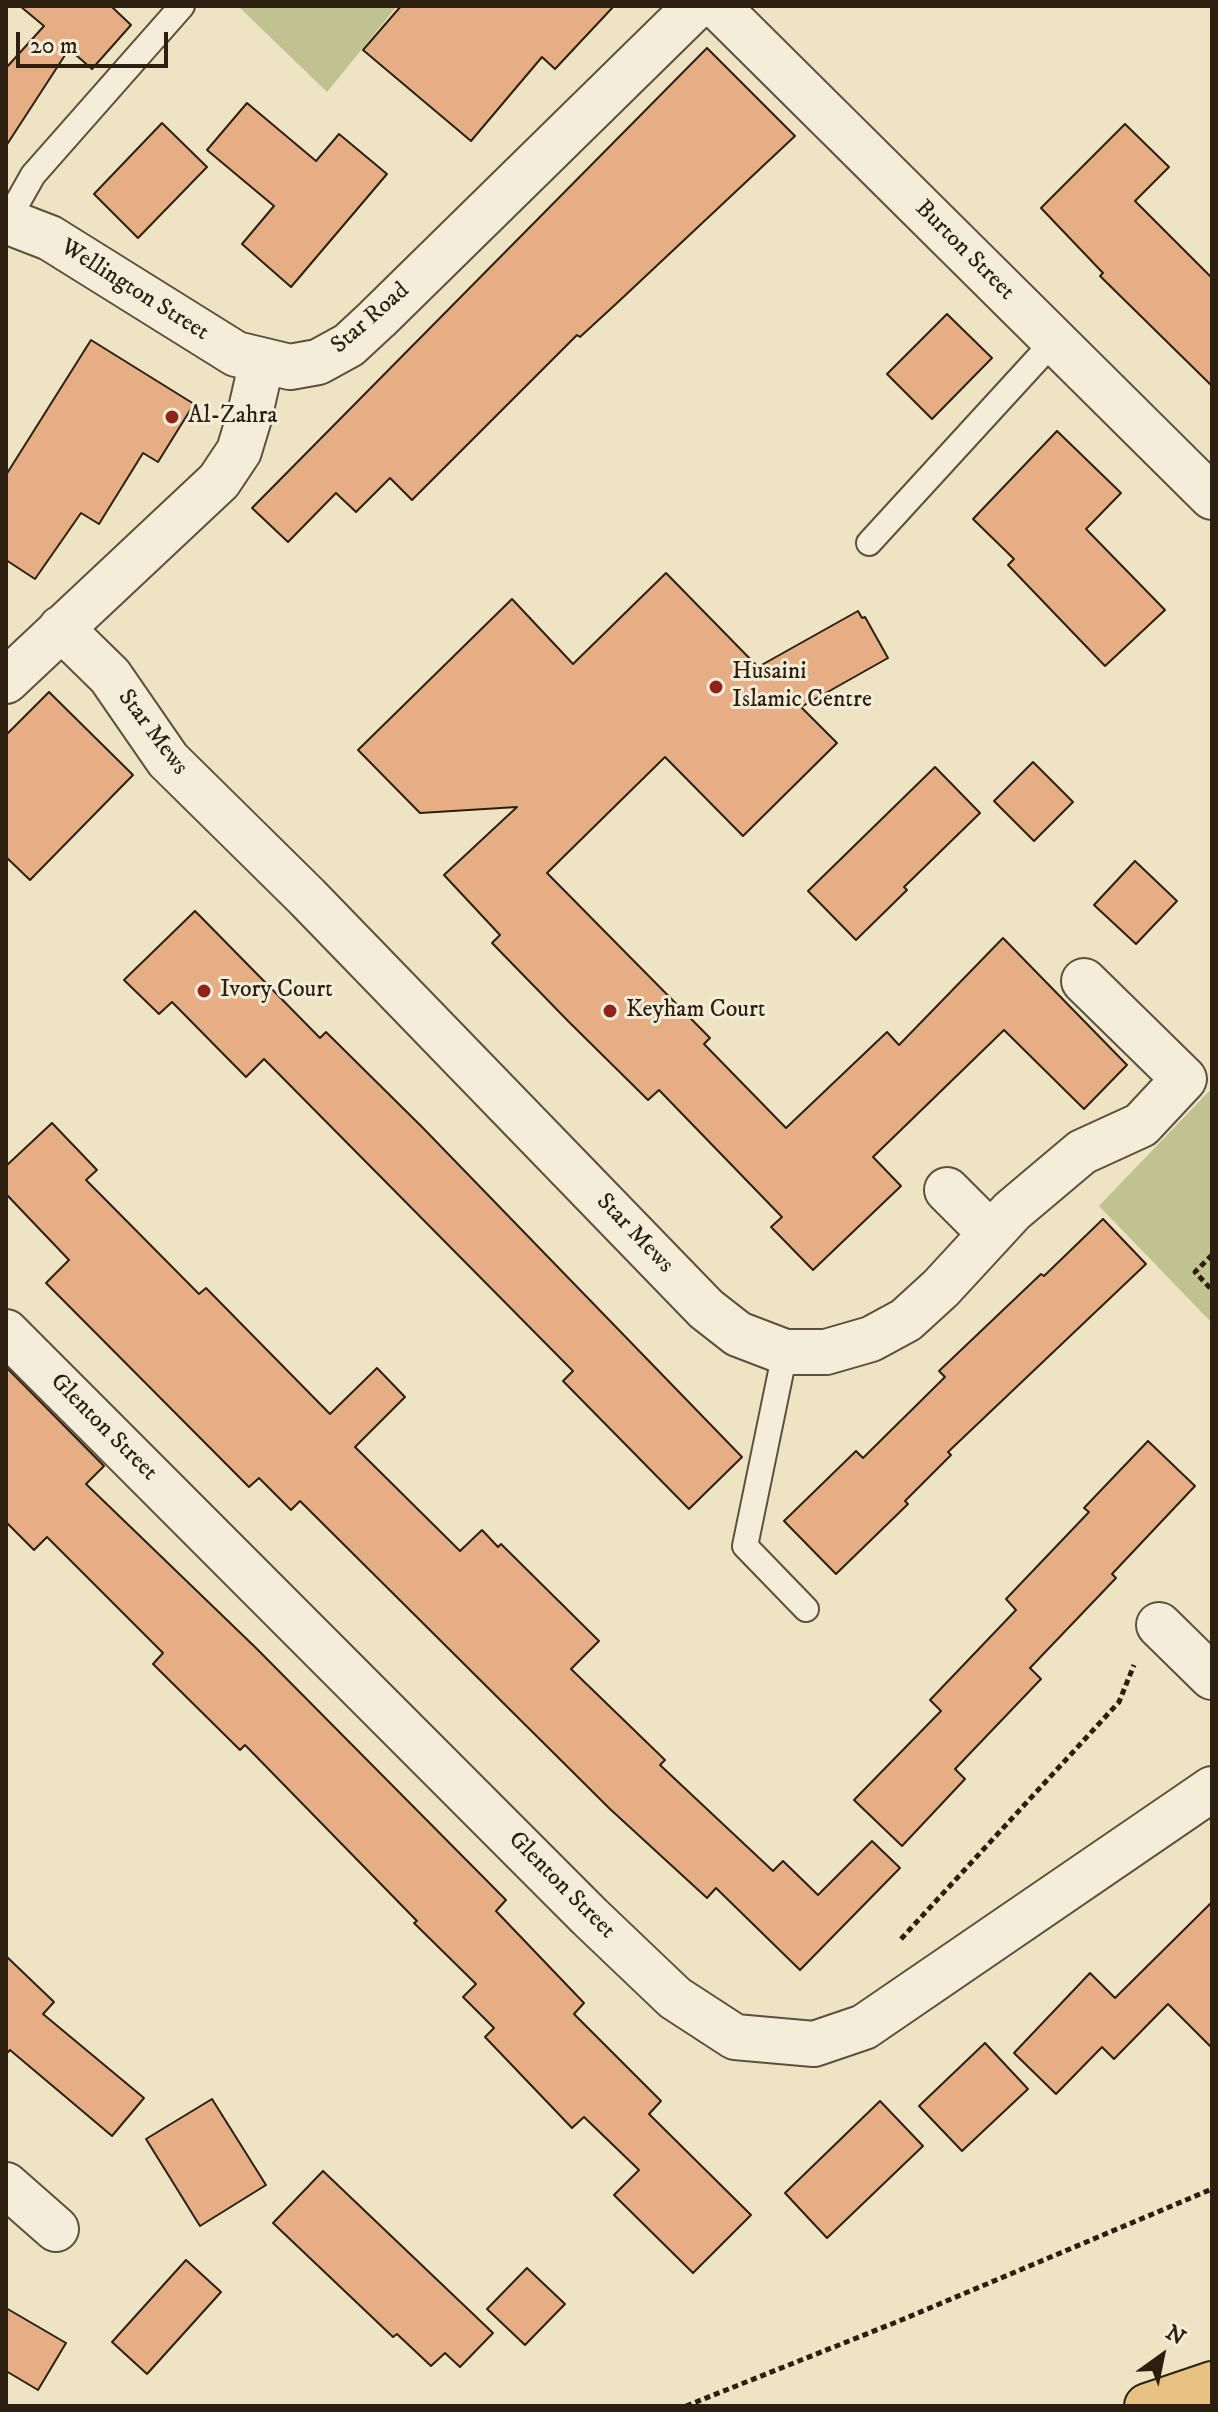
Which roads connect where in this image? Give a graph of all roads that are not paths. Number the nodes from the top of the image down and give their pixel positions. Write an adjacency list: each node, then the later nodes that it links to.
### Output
1 (182, 6): 4 (lane)
2 (696, 6): 6 (street, Star Road)
3 (717, 6): 5 (street, Burton Street)
4 (6, 221): 6 (street, Wellington Street)
5 (1054, 341): 7 (street, Burton Street); 8 (lane)
6 (262, 361): 9 (street)
7 (1206, 479)
8 (869, 543)
9 (61, 628): 10 (street); 15 (street, Star Mews)
10 (6, 681)
11 (1084, 981): 13 (street, Star Mews)
12 (947, 1190): 13 (street)
13 (991, 1234): 15 (street, Star Mews)
14 (6, 1332): 19 (street, Glenton Street)
15 (785, 1352): 16 (lane)
16 (806, 1609)
17 (1159, 1625): 18 (street)
18 (1212, 1677)
19 (1212, 1789)
20 (6, 2185): 21 (street)
21 (56, 2229)

